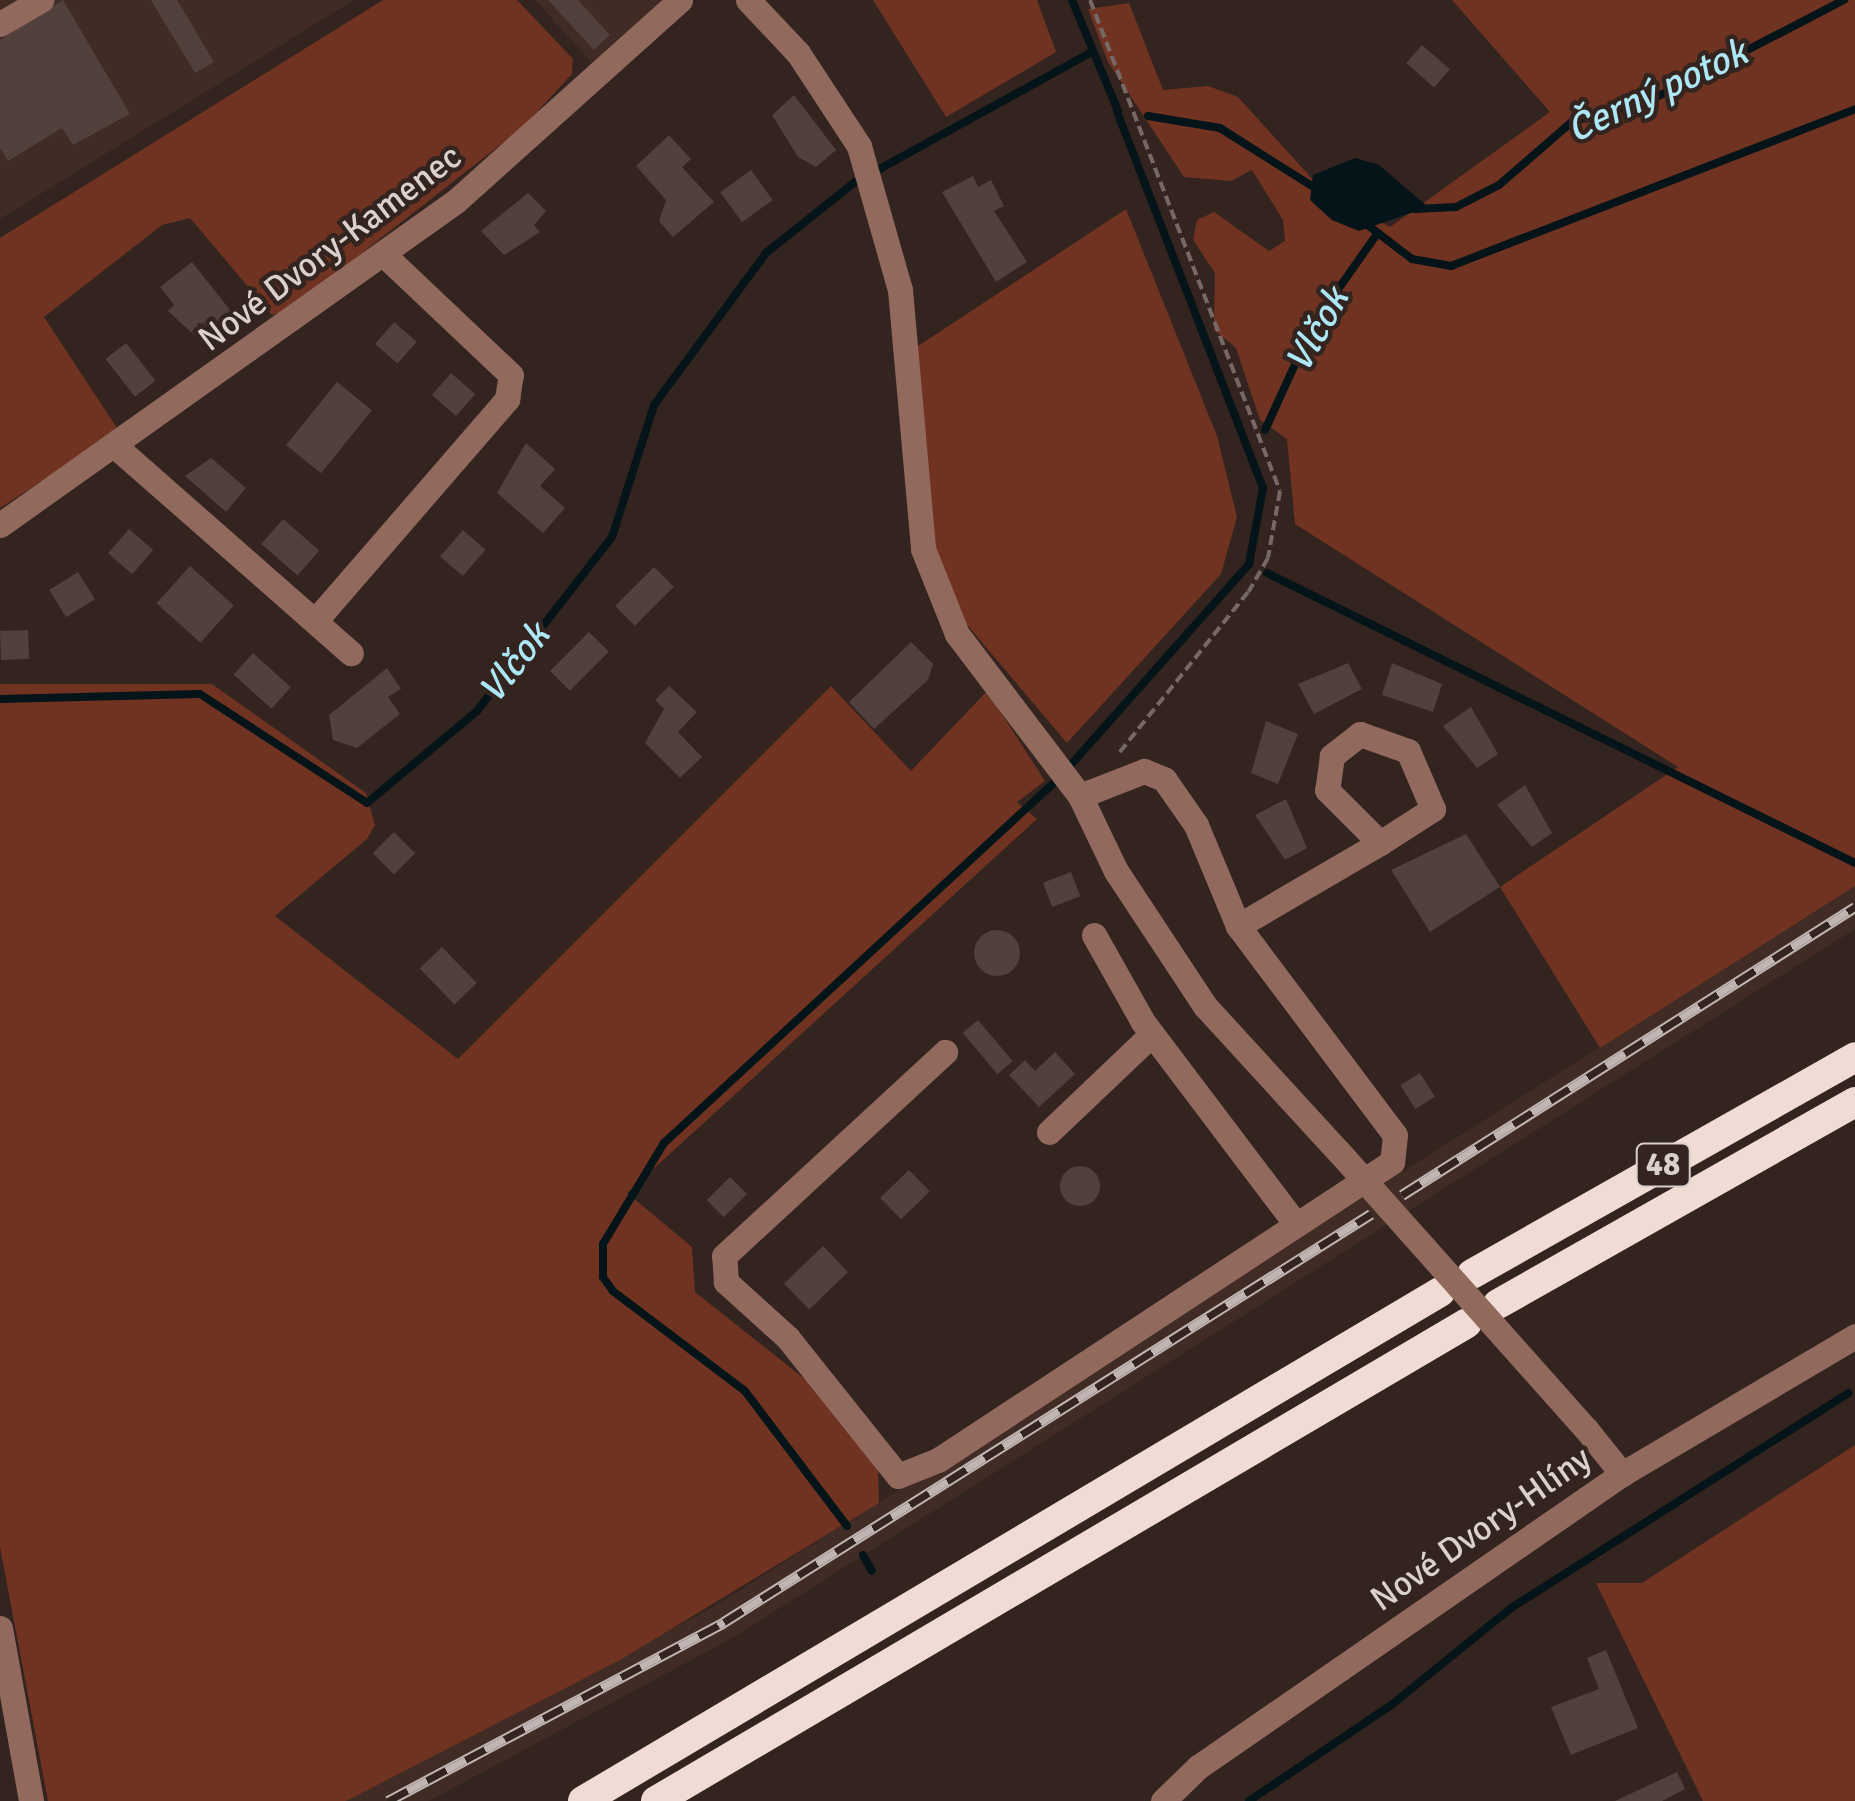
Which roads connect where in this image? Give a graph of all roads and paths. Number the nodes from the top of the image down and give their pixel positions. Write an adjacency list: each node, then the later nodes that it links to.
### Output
1 (40, 0): 5 (street)
2 (680, 0): 6 (street, Nové Dvory-Kamenec)
3 (748, 0): 12 (street)
4 (1090, 0): 11 (path)
5 (0, 24)
6 (384, 255): 7 (street, Nové Dvory-Kamenec); 9 (street)
7 (115, 446): 8 (street, Nové Dvory-Kamenec); 9 (street)
8 (0, 525)
9 (315, 621): 10 (street)
10 (351, 653)
11 (1114, 782): 12 (street); 14 (street)
12 (1076, 791): 27 (street, bridge)
13 (1380, 843): 13 (street); 14 (street)
14 (1238, 926): 21 (street)
15 (1094, 935): 16 (street)
16 (1152, 1034): 20 (street); 21 (street)
17 (946, 1052): 21 (street)
18 (1855, 1057): 22 (highway, 48)
19 (1855, 1102): 24 (highway, 48)
20 (1049, 1132)
21 (1296, 1224)
22 (1472, 1274)
23 (1440, 1292): 30 (highway)
24 (1498, 1304)
25 (1467, 1322): 31 (highway)
26 (1855, 1336): 27 (street, Nové Dvory-Hlíny)
27 (1622, 1474): 32 (street, Nové Dvory-Hlíny)
28 (0, 1628): 29 (street)
29 (31, 1801)
30 (582, 1801)
31 (656, 1801)
32 (1162, 1801)

